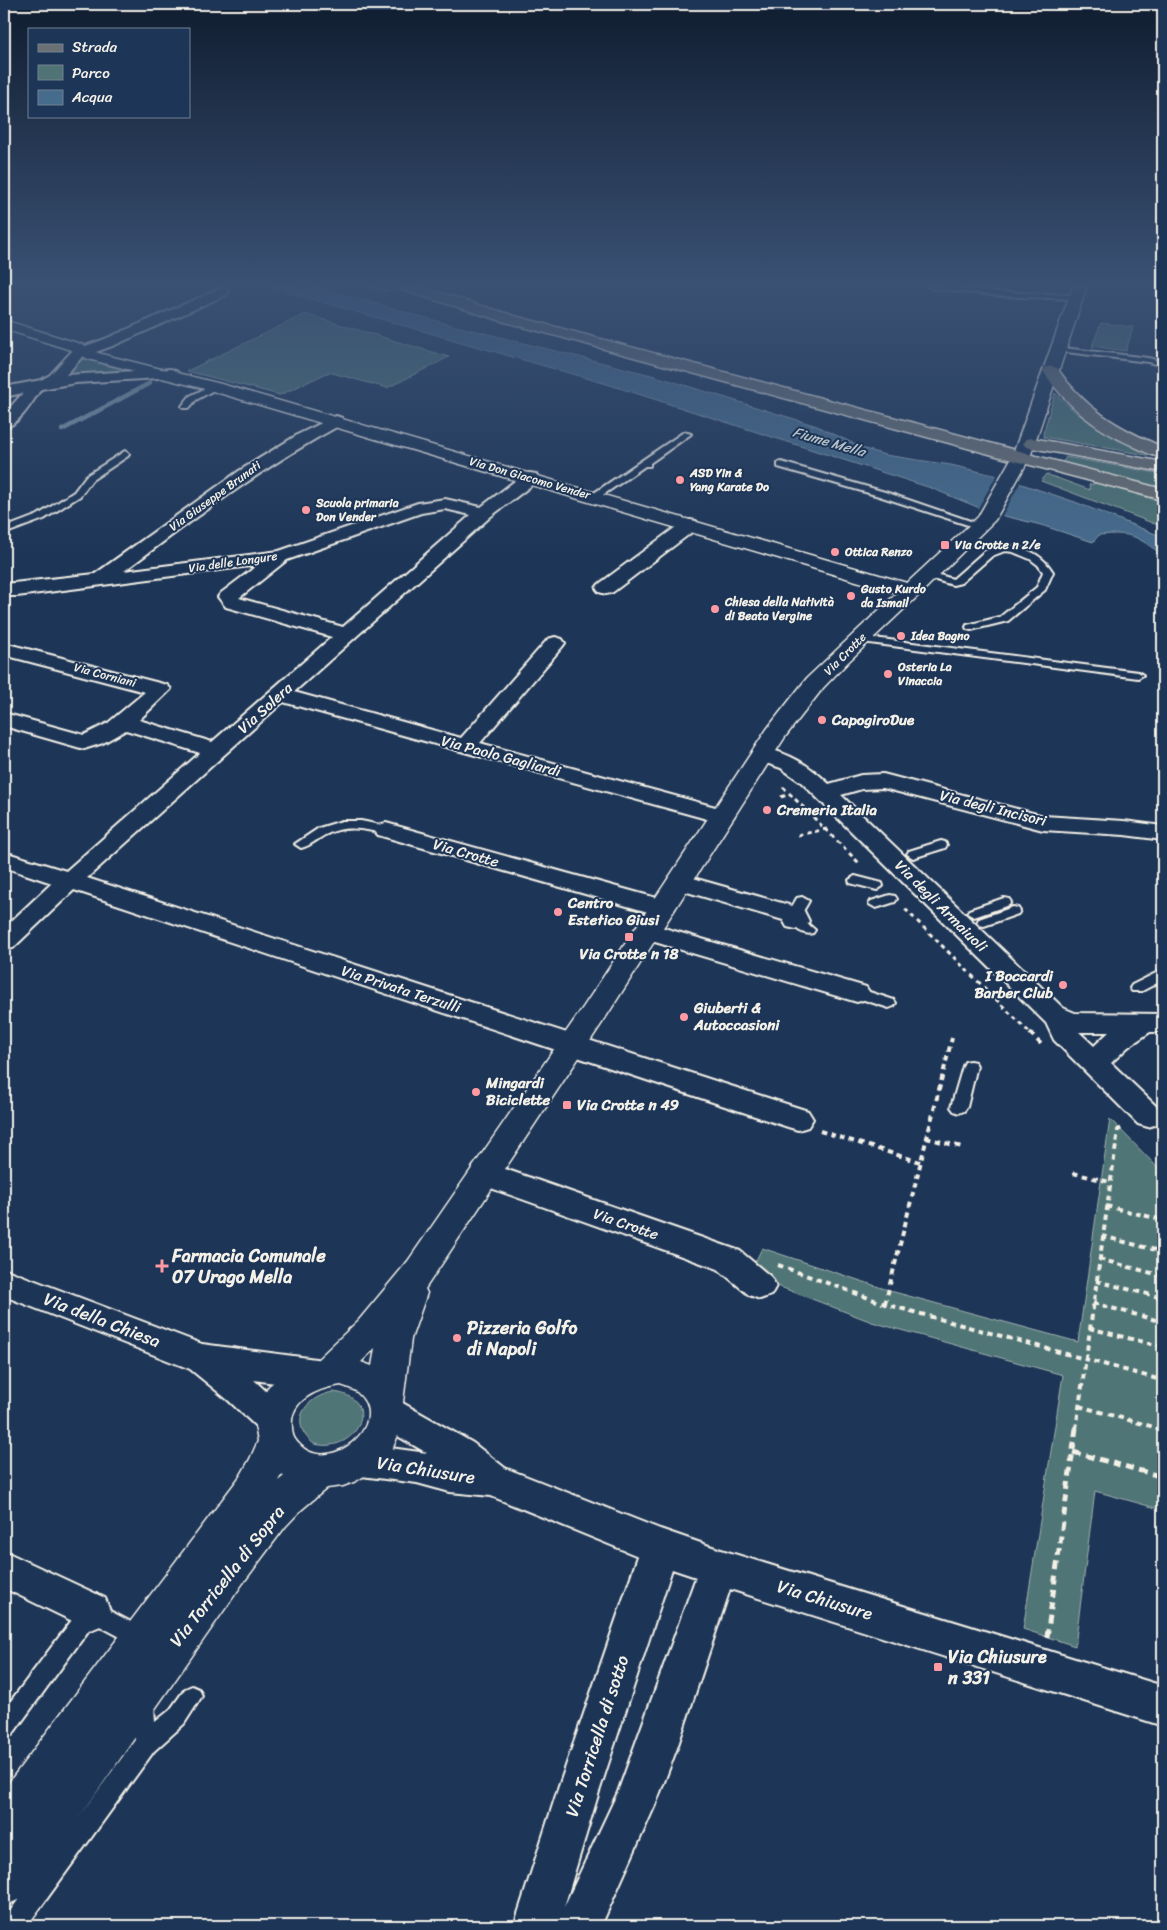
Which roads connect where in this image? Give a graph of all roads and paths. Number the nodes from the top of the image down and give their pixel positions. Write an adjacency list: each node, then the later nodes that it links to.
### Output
1 (57, 376): 8 (street)
2 (105, 376): 8 (street)
3 (178, 376): 9 (street, Via Don Giacomo Vender)
4 (723, 376): 17 (main road)
5 (754, 376): 17 (main road)
6 (1048, 376): 17 (street, Via Crotte)
7 (1054, 376): 15 (main road)
8 (42, 384): 10 (street); 13 (street)
9 (215, 387): 11 (lane); 12 (street, Via Don Giacomo Vender)
10 (4, 392)
11 (186, 406)
12 (336, 421): 20 (street, Via Don Giacomo Vender); 29 (street, Via Giuseppe Brunati)
13 (4, 423)
14 (687, 434): 22 (lane)
15 (1163, 453)
16 (126, 454): 26 (lane)
17 (1021, 456): 19 (main road); 21 (main road); 24 (street, Via Crotte)
18 (781, 465): 24 (lane)
19 (1163, 467)
20 (530, 478): 22 (street, Via Don Giacomo Vender); 23 (street, Via Solera)
21 (1163, 495)
22 (594, 497): 25 (street, Via Don Giacomo Vender)
23 (484, 513): 27 (street, Via delle Longure); 34 (street, Via Solera)
24 (983, 523): 28 (street, Via Crotte)
25 (701, 525): 30 (street); 32 (street, Via Don Giacomo Vender)
26 (4, 531)
27 (282, 556): 29 (street, Via delle Longure); 34 (street)
28 (929, 575): 32 (street, Via Crotte); 33 (lane)
29 (100, 580): 31 (street, Via delle Longure)
30 (606, 588)
31 (4, 590)
32 (912, 590): 35 (street, Via Crotte)
33 (971, 627)
34 (348, 635): 39 (street, Via Solera)
35 (858, 640): 38 (lane); 44 (street, Via Crotte)
36 (556, 643): 42 (street)
37 (4, 649): 41 (street, Via Corniani)
38 (1138, 675)
39 (280, 695): 42 (street, Via Paolo Gagliardi); 43 (street, Via Solera)
40 (4, 720): 41 (street, Via Corniani)
41 (123, 722): 43 (street)
42 (466, 746): 49 (street, Via Paolo Gagliardi)
43 (218, 751): 60 (street, Via Solera)
44 (762, 754): 46 (street, Via degli Armaiuoli); 49 (street, Via Crotte)
45 (779, 783): 58 (path)
46 (825, 792): 52 (street, Via degli Incisori); 75 (street, Via degli Armaiuoli)
47 (786, 795): 48 (path)
48 (781, 797)
49 (722, 816): 61 (street, Via Crotte)
50 (386, 830): 54 (lane); 66 (street, Via Crotte)
51 (822, 831): 53 (path)
52 (1163, 833)
53 (798, 835)
54 (301, 844)
55 (941, 845): 56 (lane)
56 (912, 854)
57 (4, 859): 60 (street, Via Privata Terzulli)
58 (867, 871)
59 (855, 880): 62 (lane)
60 (69, 882): 70 (street, Via Solera); 78 (street, Via Privata Terzulli)
61 (679, 882): 66 (street, Via Crotte); 67 (street)
62 (877, 886)
63 (896, 902): 64 (lane); 79 (path)
64 (876, 904)
65 (1008, 907): 68 (lane)
66 (662, 908): 69 (street, Via Crotte)
67 (799, 915)
68 (979, 917)
69 (647, 931): 73 (street); 78 (street, Via Crotte)
70 (4, 942)
71 (1160, 976): 72 (lane)
72 (1137, 988)
73 (857, 993): 74 (lane)
74 (889, 1003)
75 (1058, 1018): 76 (street); 80 (street, Via degli Armaiuoli)
76 (1155, 1022): 80 (street)
77 (952, 1038): 87 (path)
78 (572, 1045): 84 (street, Via Privata Terzulli); 91 (street, Via Crotte)
79 (1047, 1050)
80 (1096, 1064): 83 (street, Via degli Armaiuoli)
81 (970, 1066): 82 (lane)
82 (959, 1107)
83 (1148, 1116): 86 (path)
84 (798, 1119): 89 (path)
85 (1116, 1120): 86 (path)
86 (1123, 1128): 92 (path)
87 (926, 1138): 88 (path); 89 (path)
88 (962, 1147)
89 (920, 1162): 105 (path)
90 (1072, 1173): 92 (path)
91 (485, 1174): 98 (street, Via Crotte); 99 (street, Via Crotte)
92 (1110, 1182): 93 (path)
93 (1106, 1206): 94 (path); 95 (path)
94 (1163, 1220)
95 (1102, 1236): 96 (path); 97 (path)
96 (1163, 1252)
97 (1099, 1259): 100 (path); 101 (path)
98 (420, 1271): 111 (street, Via Crotte); 114 (street, Via Crotte)
99 (768, 1275): 105 (path)
100 (1163, 1276)
101 (1096, 1281): 103 (path); 104 (path)
102 (4, 1282): 109 (street, Via della Chiesa)
103 (1163, 1298)
104 (1093, 1303): 106 (path); 107 (path)
105 (885, 1304): 110 (path)
106 (1163, 1322)
107 (1089, 1328): 108 (path); 110 (path)
108 (1163, 1347)
109 (201, 1358): 111 (street, Via della Chiesa); 116 (street, Via della Chiesa)
110 (1085, 1359): 112 (path); 113 (path)
111 (323, 1372): 114 (street); 116 (street, Via Torricella di Sopra)
112 (1161, 1380)
113 (1078, 1406): 115 (path); 117 (path)
114 (386, 1407): 118 (street, Via Torricella di Sopra); 121 (street, Via Chiusure)
115 (1163, 1430)
116 (275, 1431): 119 (street, Via Torricella di Sopra); 126 (street, Via Torricella di Sopra)
117 (1072, 1452): 120 (path); 127 (path)
118 (361, 1460): 119 (street, Via Torricella di Sopra); 121 (street, Via Chiusure)
119 (320, 1471): 128 (street, Via Torricella di Sopra)
120 (1163, 1478)
121 (492, 1480): 122 (street, Via Chiusure)
122 (660, 1547): 123 (street, Via Chiusure); 136 (street, Via Torricella di sotto)
123 (718, 1567): 127 (street, Via Chiusure); 137 (street)
124 (4, 1569): 125 (street)
125 (91, 1611): 126 (lane); 131 (lane)
126 (141, 1638): 133 (street, Via Torricella di Sopra)
127 (1043, 1667): 130 (street, Via Chiusure)
128 (141, 1689): 132 (lane); 134 (street, Via Torricella di Sopra)
129 (192, 1696): 132 (lane)
130 (1163, 1706)
131 (4, 1727)
132 (146, 1743): 135 (lane)
133 (4, 1826)
134 (4, 1883)
135 (13, 1926)
136 (536, 1926)
137 (578, 1926)

